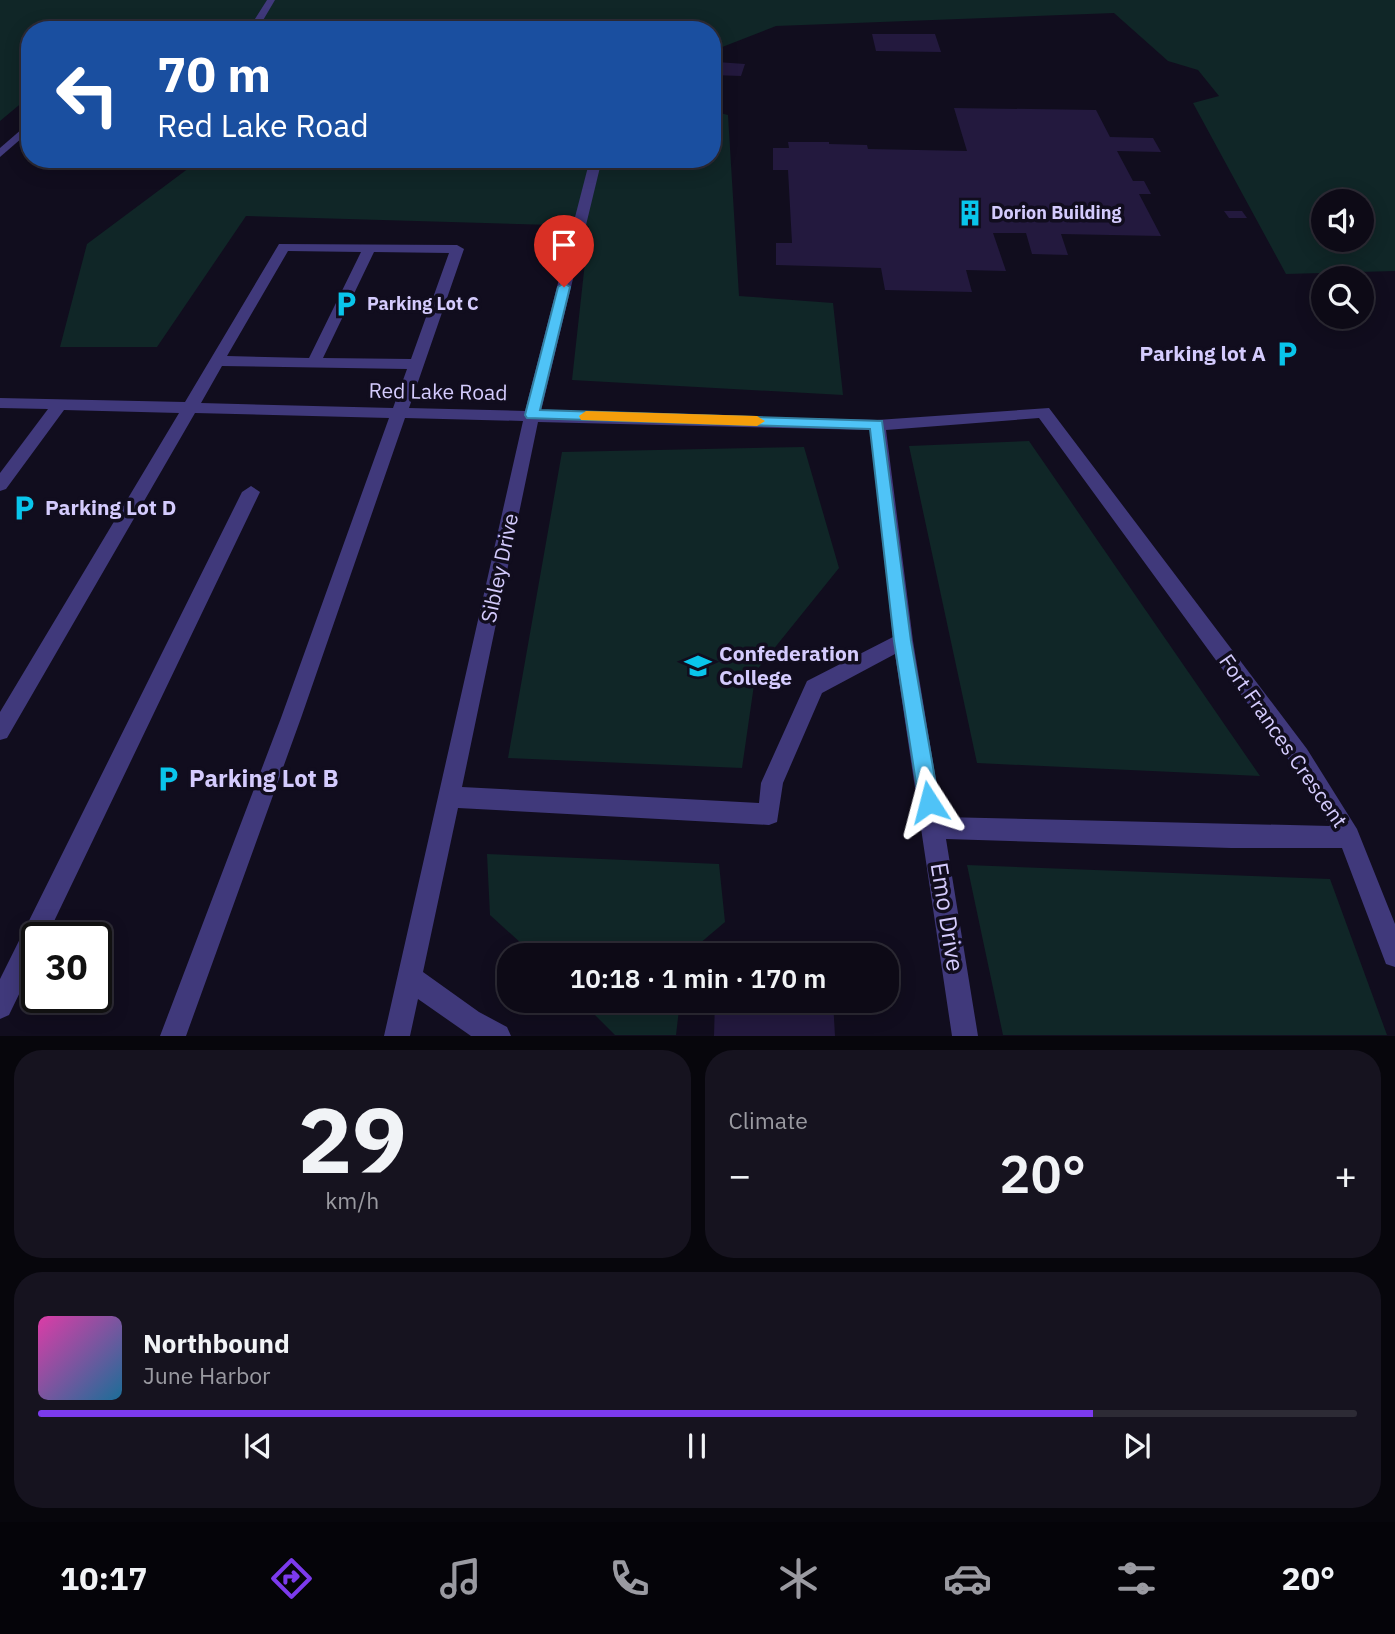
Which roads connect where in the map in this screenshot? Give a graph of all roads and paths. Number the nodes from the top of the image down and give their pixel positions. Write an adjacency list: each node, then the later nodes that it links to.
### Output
1 (271, 0): 2 (street)
2 (258, 21)
3 (21, 134): 4 (street)
4 (0, 154)
5 (594, 168): 15 (street, Sibley Drive)
6 (369, 248): 7 (street); 8 (street); 9 (street)
7 (219, 361): 8 (street); 12 (street)
8 (314, 362): 9 (street)
9 (414, 363): 13 (street)
10 (0, 403): 11 (street, Red Lake Road)
11 (60, 404): 12 (street, Red Lake Road); 17 (street)
12 (192, 407): 13 (street, Red Lake Road); 20 (street)
13 (397, 412): 15 (street, Red Lake Road); 27 (street)
14 (1043, 412): 16 (street, Red Lake Road); 23 (street, Fort Frances Crescent)
15 (532, 415): 16 (street, Red Lake Road); 21 (street, Sibley Drive)
16 (877, 425): 19 (street, Emo Drive)
17 (0, 485)
18 (251, 492): 26 (street)
19 (902, 641): 21 (street); 22 (street, Emo Drive)
20 (0, 732)
21 (452, 797): 25 (street, Sibley Drive)
22 (933, 828): 23 (street, Fort Frances Crescent); 30 (street, Emo Drive)
23 (1349, 837): 24 (street)
24 (1395, 955)
25 (410, 978): 28 (street, Sibley Drive); 29 (street)
26 (0, 1006)
27 (173, 1035)
28 (397, 1035)
29 (498, 1035)
30 (965, 1035)

